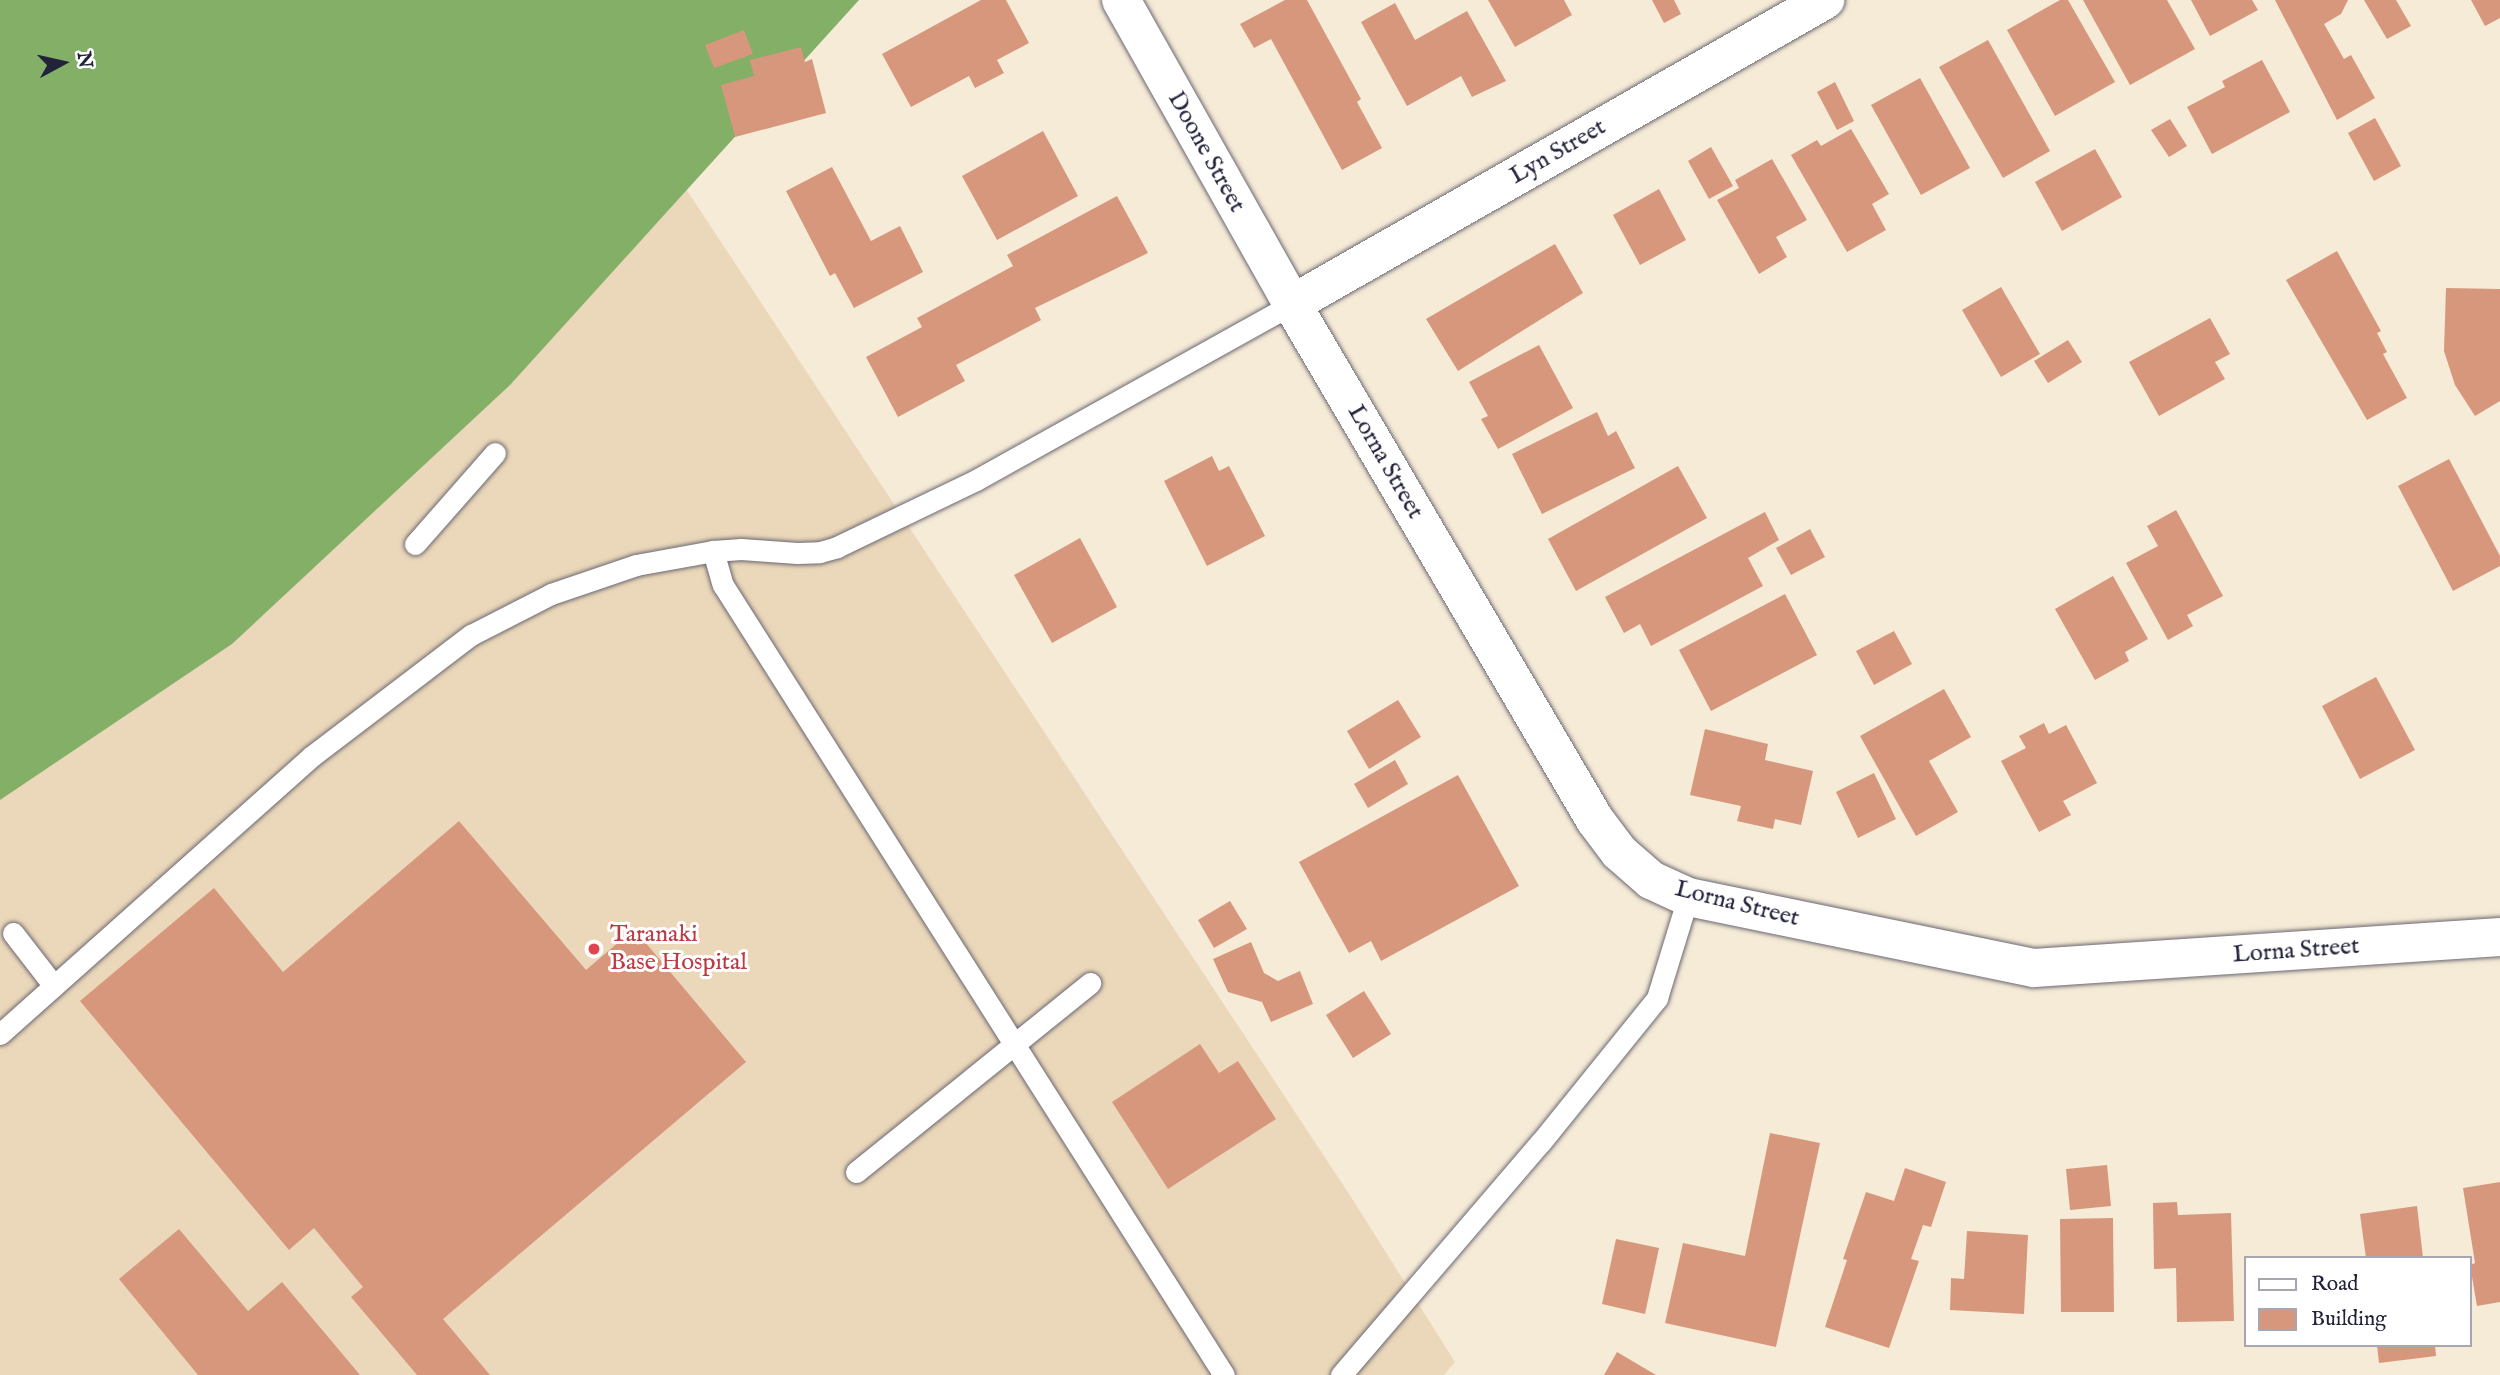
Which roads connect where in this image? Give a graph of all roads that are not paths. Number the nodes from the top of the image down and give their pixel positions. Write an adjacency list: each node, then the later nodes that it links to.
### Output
1 (1121, 0): 3 (street, Doone Street)
2 (1825, 0): 3 (street, Lyn Street)
3 (1292, 304): 6 (lane); 7 (street, Lorna Street)
4 (495, 453): 5 (lane)
5 (415, 544)
6 (713, 551): 11 (lane); 13 (lane)
7 (1688, 897): 9 (street, Lorna Street); 16 (lane)
8 (13, 933): 11 (lane)
9 (2500, 937)
10 (1090, 983): 13 (lane)
11 (54, 986): 12 (lane)
12 (0, 1034)
13 (1014, 1045): 14 (lane); 15 (lane)
14 (856, 1172)
15 (1224, 1375)
16 (1341, 1375)

